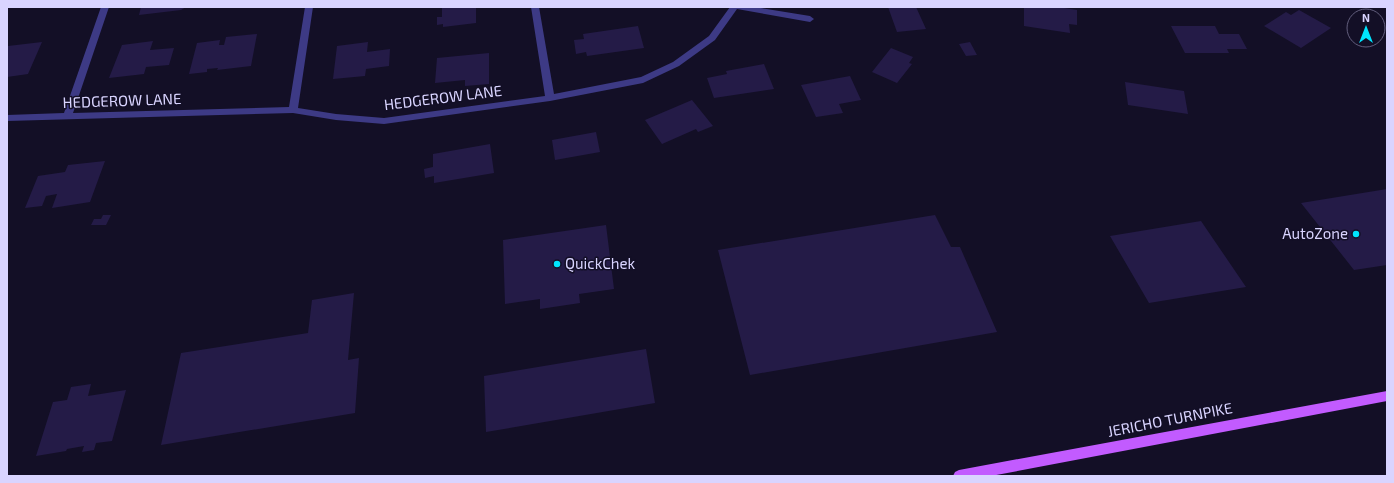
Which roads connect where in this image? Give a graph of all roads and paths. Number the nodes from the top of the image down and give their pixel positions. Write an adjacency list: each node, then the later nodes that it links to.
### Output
1 (105, 7): 9 (street)
2 (309, 7): 8 (street)
3 (535, 7): 7 (street)
4 (734, 7): 7 (street, HEDGEROW LANE)
5 (739, 7): 6 (street)
6 (810, 19)
7 (550, 98): 8 (street, HEDGEROW LANE)
8 (293, 110): 9 (street, HEDGEROW LANE)
9 (67, 117): 10 (street, HEDGEROW LANE)
10 (7, 118)
11 (1387, 396): 12 (main road, JERICHO TURNPIKE)
12 (959, 476)

